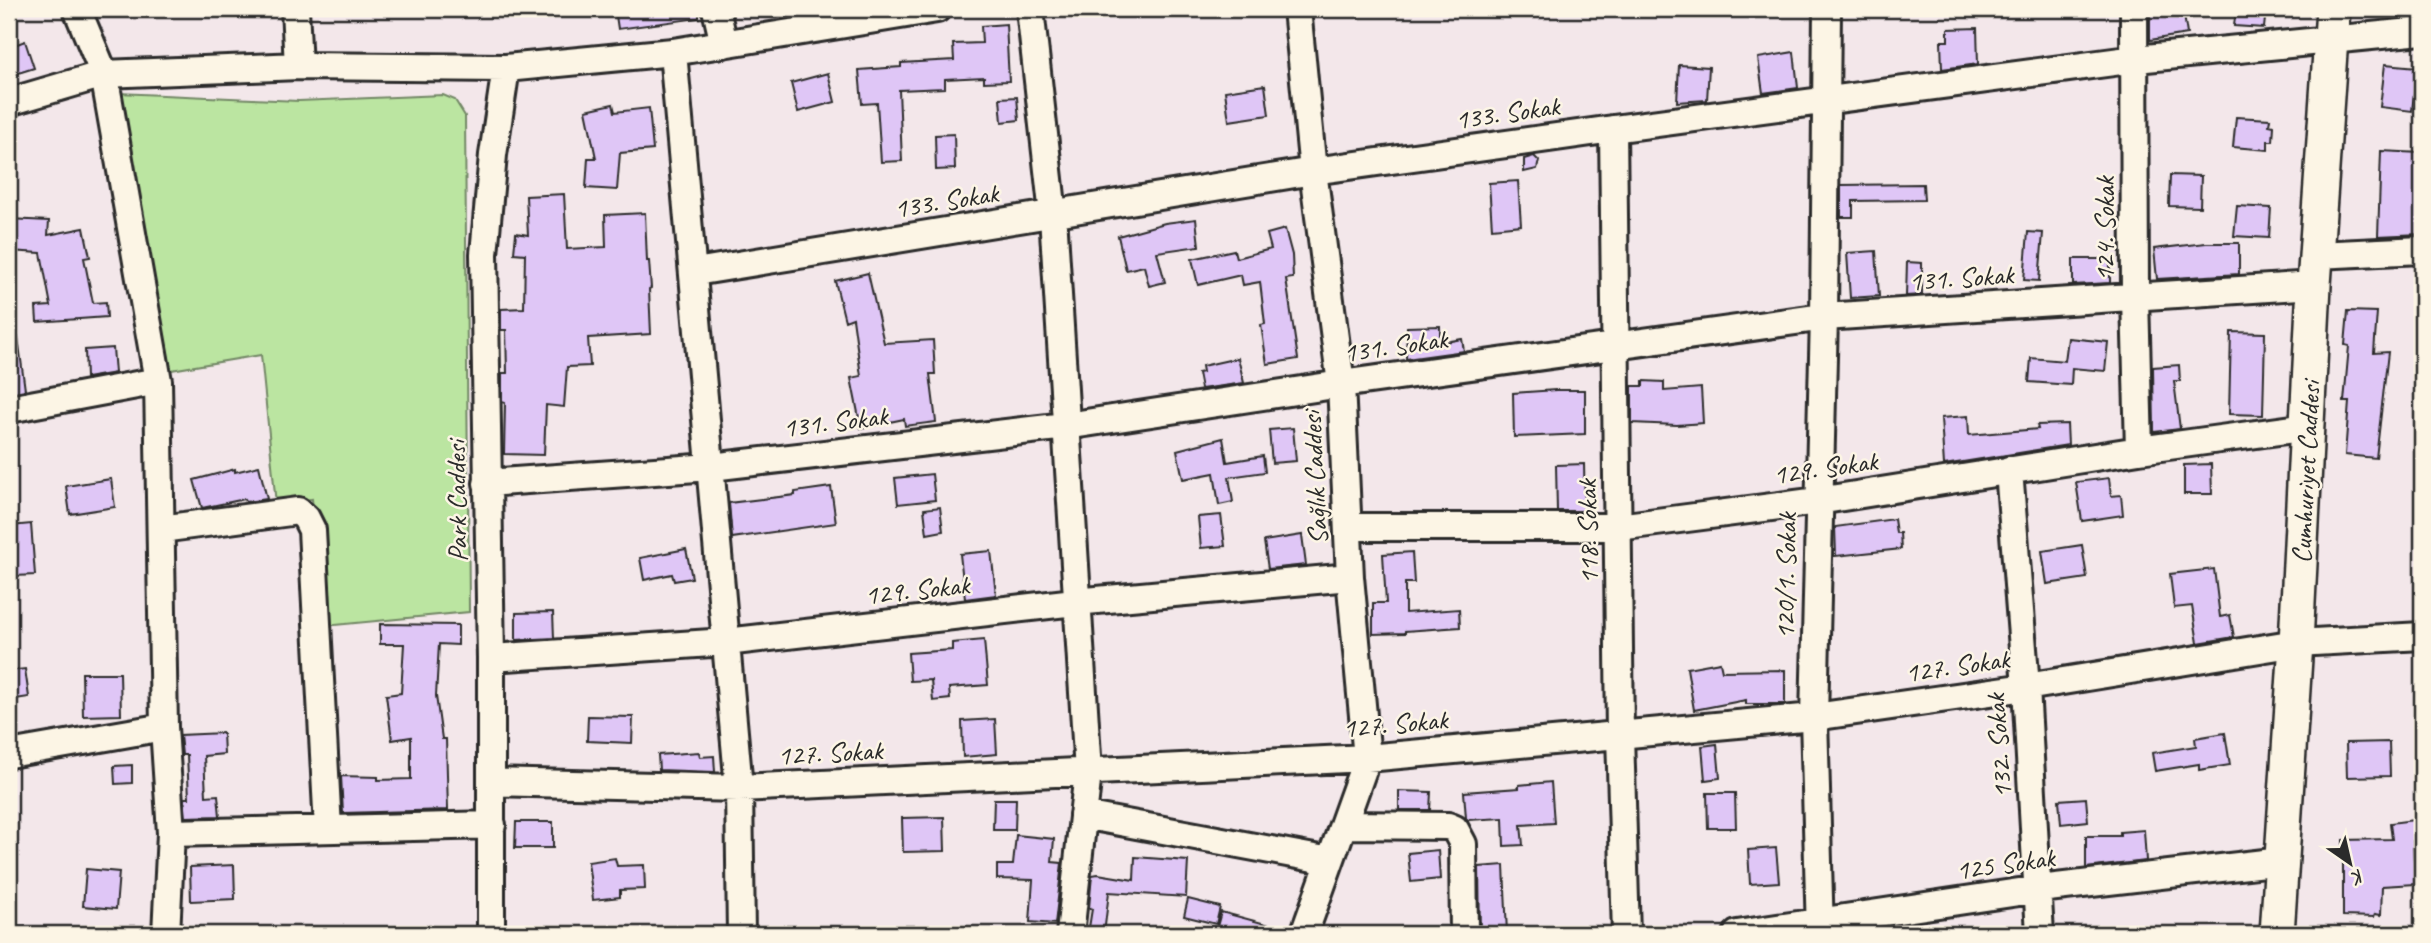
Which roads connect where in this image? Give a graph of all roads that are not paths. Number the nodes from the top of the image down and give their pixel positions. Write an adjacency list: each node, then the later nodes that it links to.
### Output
1 (77, 9): 16 (street)
2 (295, 9): 14 (street)
3 (716, 9): 11 (street)
4 (937, 9): 11 (street)
5 (1030, 9): 21 (street)
6 (1297, 9): 20 (street, Sağlık Caddesi)
7 (1827, 9): 17 (street, 120/1. Sokak)
8 (2134, 9): 13 (street, 124. Sokak)
9 (2332, 24): 10 (street, 133. Sokak); 13 (street, 133. Sokak); 23 (main road, Cumhuriyet Caddesi)
10 (2422, 31)
11 (724, 44): 12 (street)
12 (673, 52): 15 (street); 24 (street)
13 (2136, 60): 17 (street, 133. Sokak); 25 (street, 124. Sokak)
14 (298, 66): 15 (street); 16 (street)
15 (506, 68): 36 (street, Park Caddesi)
16 (104, 74): 18 (street); 28 (street)
17 (1827, 99): 19 (street, 133. Sokak); 26 (street, 120/1. Sokak)
18 (9, 102)
19 (1613, 129): 20 (street, 133. Sokak); 27 (street, 118. Sokak)
20 (1313, 171): 21 (street, 133. Sokak); 29 (street, Sağlık Caddesi)
21 (1052, 215): 24 (street, 133. Sokak); 31 (street)
22 (2422, 250): 23 (street, 131. Sokak)
23 (2315, 270): 25 (street, 131. Sokak); 32 (main road, Cumhuriyet Caddesi)
24 (695, 272): 34 (street)
25 (2135, 297): 26 (street, 131. Sokak); 33 (street, 124. Sokak)
26 (1824, 317): 27 (street, 131. Sokak); 37 (street, 120/1. Sokak)
27 (1616, 345): 29 (street, 131. Sokak); 39 (street, 118. Sokak)
28 (158, 381): 30 (street); 40 (street)
29 (1341, 384): 31 (street, 131. Sokak); 38 (street, Sağlık Caddesi)
30 (9, 409)
31 (1066, 426): 34 (street, 131. Sokak); 42 (street)
32 (2308, 428): 33 (street, 129. Sokak); 45 (main road, Cumhuriyet Caddesi)
33 (2139, 450): 35 (street, 129. Sokak)
34 (711, 467): 36 (street, 131. Sokak); 44 (street)
35 (2009, 470): 37 (street, 129. Sokak); 47 (street, 132. Sokak)
36 (487, 483): 46 (street, Park Caddesi)
37 (1818, 501): 39 (street, 129. Sokak); 48 (street, 120/1. Sokak)
38 (1349, 527): 39 (street, 129. Sokak); 41 (street, Sağlık Caddesi)
39 (1618, 527): 50 (street, 118. Sokak)
40 (161, 529): 49 (street); 59 (street)
41 (1350, 577): 42 (street, 129. Sokak); 52 (street, Sağlık Caddesi)
42 (1075, 602): 44 (street, 129. Sokak); 53 (street)
43 (2422, 636): 45 (street, 127. Sokak)
44 (726, 642): 46 (street, 129. Sokak); 55 (street)
45 (2296, 643): 47 (street, 127. Sokak); 62 (main road, Cumhuriyet Caddesi)
46 (491, 658): 54 (street, Park Caddesi)
47 (2026, 687): 48 (street, 127. Sokak); 63 (street, 132. Sokak)
48 (1814, 716): 50 (street, 127. Sokak); 64 (street, 120/1. Sokak)
49 (164, 727): 51 (street); 60 (street)
50 (1620, 735): 52 (street, 127. Sokak); 71 (street, 118. Sokak)
51 (9, 754)
52 (1367, 758): 53 (street, 127. Sokak); 58 (street, Sağlık Caddesi)
53 (1088, 772): 55 (street, 127. Sokak); 56 (street)
54 (492, 782): 55 (street, 127. Sokak); 57 (street, Park Caddesi)
55 (739, 788): 67 (street)
56 (1083, 815): 61 (street); 68 (street)
57 (492, 825): 59 (street); 66 (street, Park Caddesi)
58 (1343, 825): 61 (street, Sağlık Caddesi); 70 (street)
59 (328, 829): 60 (street)
60 (171, 833): 65 (street)
61 (1330, 861): 69 (street, Sağlık Caddesi)
62 (2282, 862): 63 (street, 125 Sokak); 74 (main road, Cumhuriyet Caddesi)
63 (2039, 889): 64 (street, 125 Sokak); 73 (street, 132. Sokak)
64 (1819, 928): 72 (street, 125 Sokak)
65 (166, 934)
66 (491, 934)
67 (741, 934)
68 (1070, 934)
69 (1304, 934)
70 (1464, 934)
71 (1626, 934)
72 (1737, 934)
73 (2040, 934)
74 (2277, 934)

